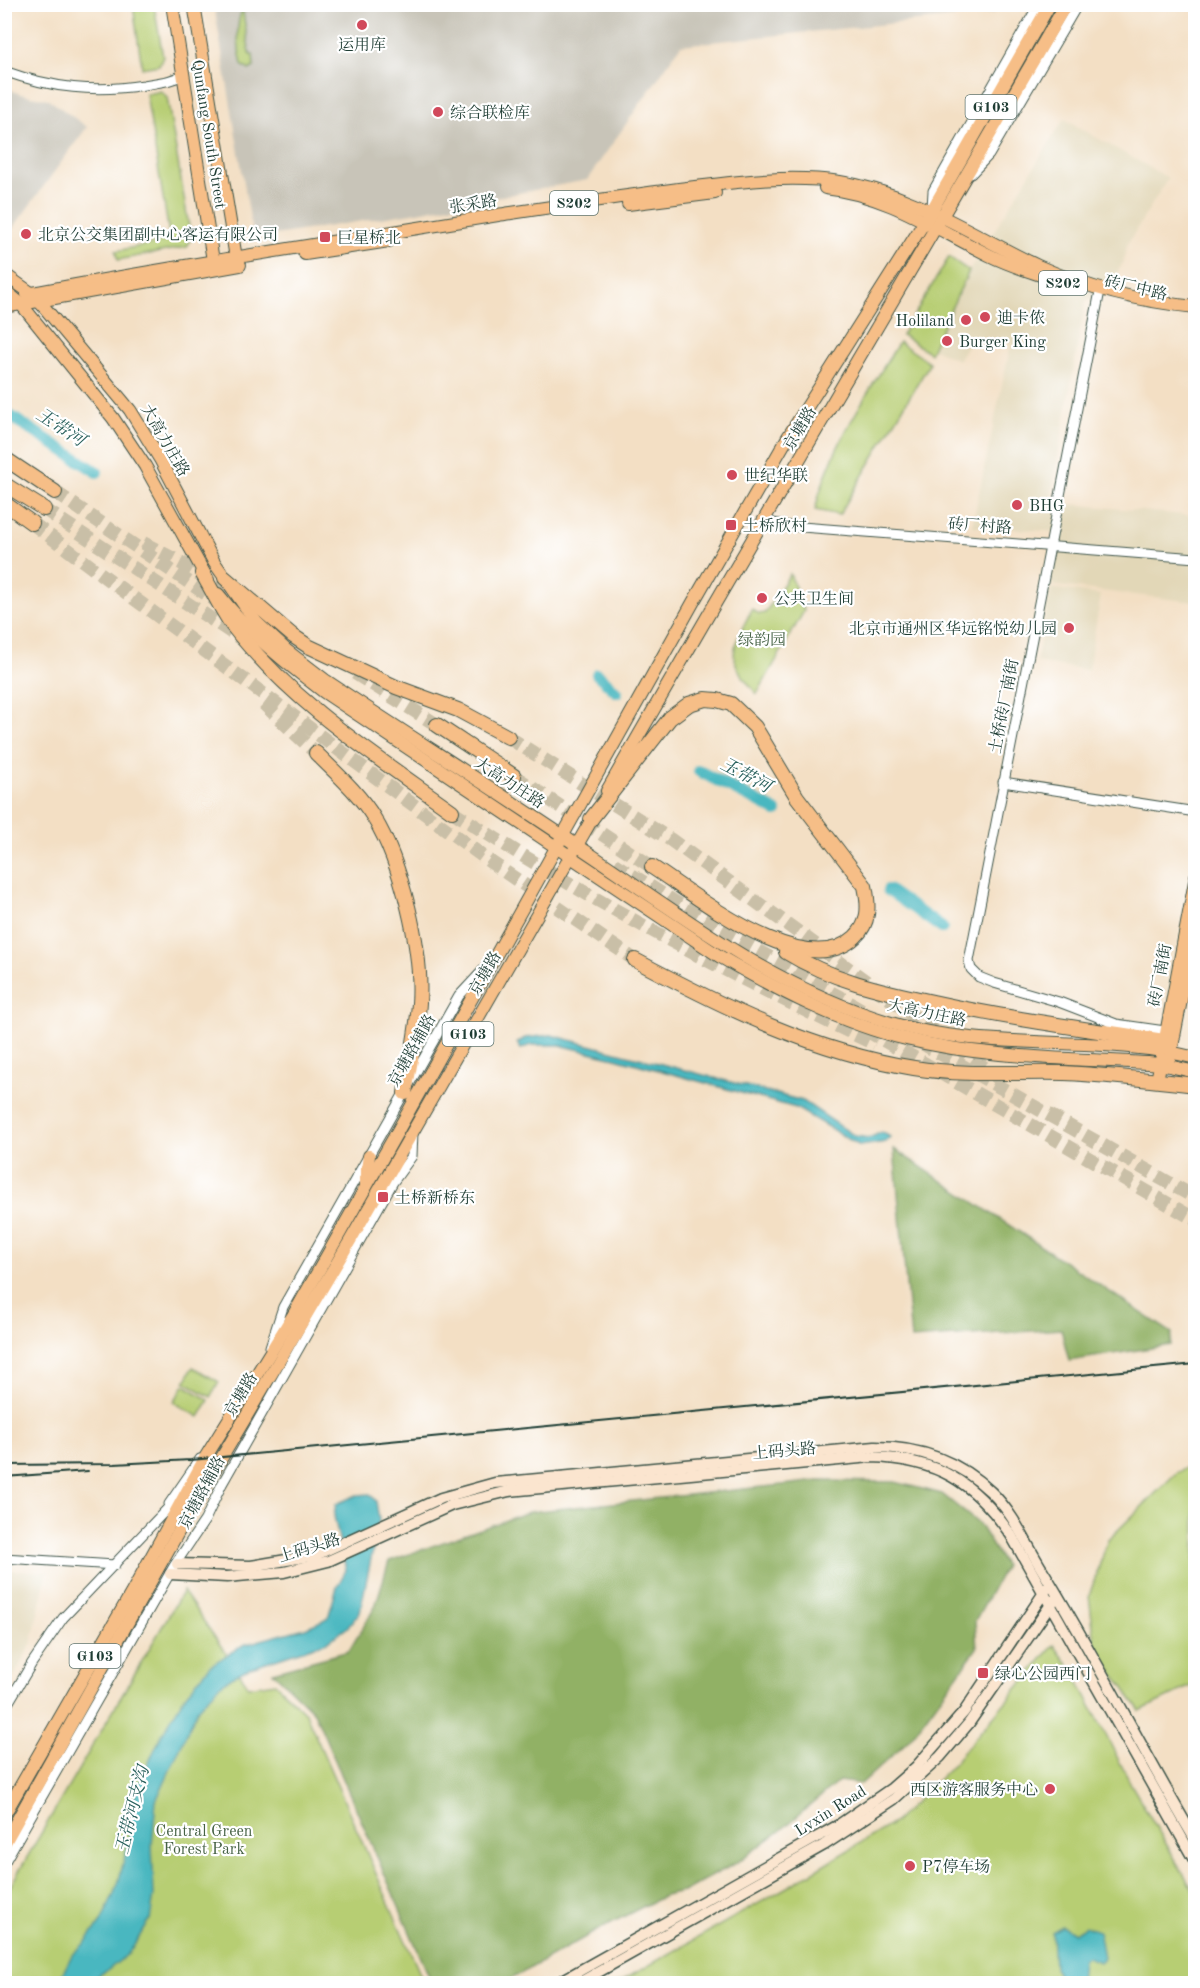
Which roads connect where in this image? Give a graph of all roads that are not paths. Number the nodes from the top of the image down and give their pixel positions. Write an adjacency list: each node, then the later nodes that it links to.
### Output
1 (172, 4): 8 (main road, Qunfang South Street)
2 (194, 4): 14 (main road, Qunfang South Street)
3 (1040, 4): 10 (street)
4 (1050, 4): 10 (main road, G103)
5 (1066, 4): 9 (main road, G103)
6 (1078, 4): 9 (street)
7 (4, 70): 8 (street)
8 (184, 74): 15 (main road, Qunfang South Street)
9 (965, 180): 11 (main road, G103)
10 (932, 210): 11 (main road, 张采路 / S202); 12 (main road, G103); 14 (main road, 张采路 / S202)
11 (944, 216): 13 (main road, 京塘路 / G103); 21 (main road, 砖厂中路 / S202)
12 (925, 221): 13 (main road, 张采路 / S202); 14 (main road, 张采路 / S202); 42 (main road, 京塘路 / G103)
13 (937, 228): 17 (main road, 砖厂中路 / S202); 28 (main road, 京塘路 / G103)
14 (236, 261): 15 (main road, 张采路 / S202)
15 (214, 265): 19 (main road, 张采路 / S202)
16 (4, 274): 19 (main road, 大高力庄路)
17 (1099, 296): 22 (main road, 砖厂中路 / S202); 30 (street, 土桥砖厂南街)
18 (11, 297): 19 (main road, 张采路 / S202); 20 (main road, 张采路 / S202); 32 (main road, 大高力庄路)
19 (35, 297): 33 (main road, 大高力庄路)
20 (4, 307)
21 (1196, 308)
22 (1196, 315)
23 (4, 458): 25 (highway)
24 (4, 484): 27 (highway)
25 (55, 492)
26 (4, 503): 29 (highway)
27 (44, 508)
28 (764, 518): 30 (street, 砖厂村路); 41 (main road, 京塘路 / G103)
29 (32, 523)
30 (1050, 546): 31 (street, 砖厂村路); 38 (street, 土桥砖厂南街)
31 (1196, 558)
32 (202, 573): 39 (highway); 44 (main road, 大高力庄路)
33 (225, 578): 35 (highway); 42 (main road, 大高力庄路)
34 (437, 725): 37 (highway)
35 (508, 737)
36 (316, 753): 58 (highway)
37 (514, 776)
38 (1003, 782): 40 (street); 52 (street, 土桥砖厂南街)
39 (452, 811)
40 (1196, 812)
41 (591, 819): 43 (main road, 京塘路 / G103); 49 (highway)
42 (563, 836): 43 (main road, 大高力庄路); 44 (main road, 京塘路 / G103)
43 (577, 845): 45 (main road, 京塘路 / G103); 52 (main road, 大高力庄路)
44 (557, 848): 45 (main road, 大高力庄路); 50 (main road, 京塘路 / G103)
45 (570, 856): 54 (main road, 大高力庄路); 59 (main road, 京塘路 / G103)
46 (652, 867): 49 (highway)
47 (1196, 876): 52 (main road, 砖厂南街)
48 (1196, 923): 52 (main road, 砖厂南街)
49 (756, 933): 52 (highway)
50 (497, 954): 58 (street, 京塘路辅路); 61 (main road, 京塘路 / G103)
51 (635, 960): 56 (highway)
52 (1165, 1044): 53 (main road, 大高力庄路); 54 (main road, 砖厂南街)
53 (1196, 1058)
54 (1164, 1065): 55 (main road, 大高力庄路); 56 (main road, 砖厂南街)
55 (1196, 1072)
56 (1162, 1081): 57 (highway)
57 (1196, 1085)
58 (405, 1093): 60 (street, 京塘路辅路)
59 (412, 1131): 68 (street, 京塘路辅路); 76 (main road, 京塘路 / G103)
60 (369, 1156): 61 (main road); 62 (street, 京塘路辅路)
61 (363, 1191): 62 (main road, 京塘路 / G103)
62 (265, 1361): 63 (main road, 京塘路 / G103)
63 (212, 1446): 64 (main road, 京塘路 / G103); 65 (street, 京塘路辅路)
64 (184, 1497): 65 (street, 京塘路辅路); 74 (main road, 京塘路 / G103)
65 (166, 1510): 67 (street, 京塘路辅路)
66 (4, 1558): 67 (street)
67 (115, 1564): 73 (street, 京塘路辅路)
68 (174, 1569): 69 (main road, 上码头路); 77 (street, 京塘路辅路)
69 (1047, 1588): 70 (main road, 上码头路); 71 (main road, 上码头路); 79 (main road, Lvxin Road)
70 (1057, 1594): 71 (main road, Lvxin Road); 72 (main road, 上码头路)
71 (1051, 1605): 72 (main road, 上码头路); 80 (main road, Lvxin Road)
72 (1075, 1636): 75 (main road, 上码头路); 78 (main road, 上码头路)
73 (4, 1710)
74 (4, 1815)
75 (1196, 1841)
76 (4, 1844)
77 (4, 1863)
78 (1196, 1863)
79 (556, 1983)
80 (577, 1983)

